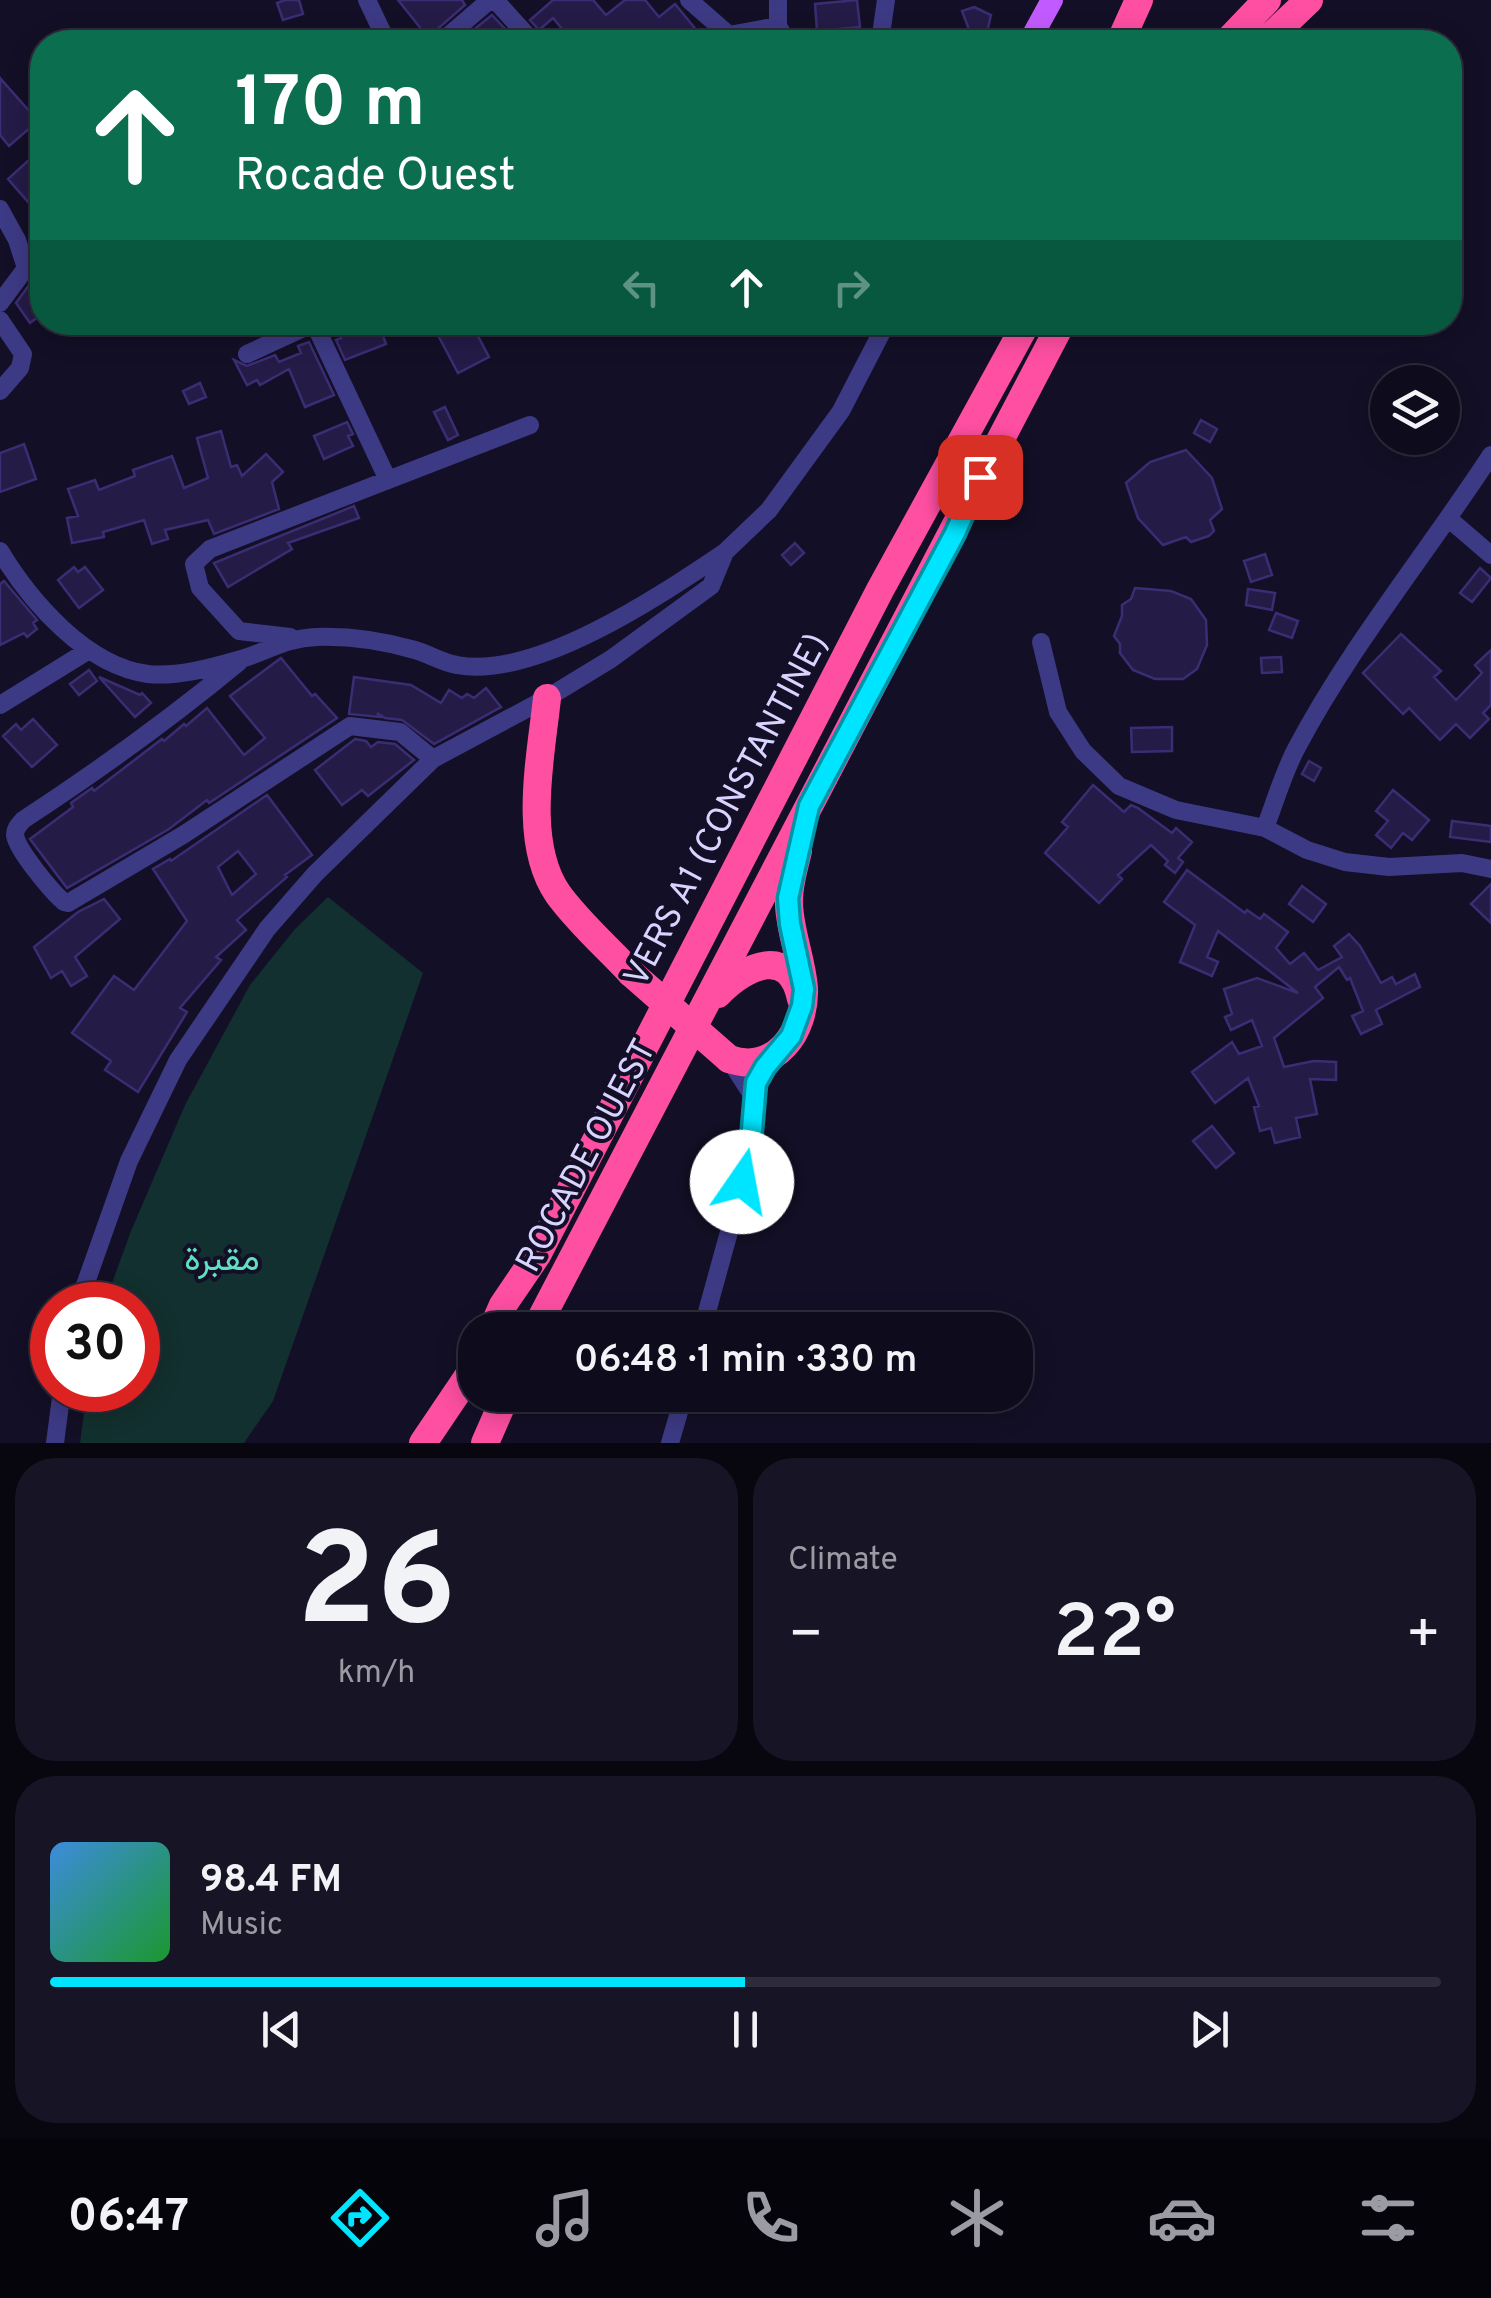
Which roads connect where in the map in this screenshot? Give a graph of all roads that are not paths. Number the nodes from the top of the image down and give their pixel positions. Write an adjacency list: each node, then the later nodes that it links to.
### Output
1 (367, 0): 12 (street)
2 (493, 0): 13 (street); 14 (street)
3 (689, 0): 15 (street)
4 (778, 0): 16 (street)
5 (886, 0): 17 (street)
6 (1052, 0): 18 (main road)
7 (1129, 0): 19 (highway)
8 (1139, 0): 20 (highway)
9 (1240, 0): 21 (highway)
10 (1267, 0): 22 (highway)
11 (1309, 0): 23 (highway)
12 (382, 30)
13 (456, 30)
14 (522, 30)
15 (719, 30)
16 (782, 30)
17 (882, 30)
18 (1036, 30)
19 (1115, 30)
20 (1125, 30)
21 (1228, 30)
22 (1238, 30)
23 (1278, 30)
24 (0, 209): 25 (street)
25 (0, 302)
26 (0, 320): 35 (street)
27 (276, 335): 33 (street)
28 (289, 335): 33 (street)
29 (320, 335): 38 (street)
30 (880, 335): 41 (street)
31 (1020, 335): 59 (highway, VERS A1 (CONSTANTINE))
32 (1055, 335): 50 (highway, ROCADE OUEST)
33 (278, 340): 34 (street)
34 (248, 354)
35 (0, 391)
36 (530, 425): 38 (street)
37 (1491, 455): 39 (street)
38 (388, 480): 43 (street)
39 (1449, 519): 42 (street); 51 (street)
40 (0, 551): 45 (street)
41 (725, 552): 43 (street); 47 (street)
42 (1491, 555)
43 (294, 638): 46 (street)
44 (1041, 642): 51 (street)
45 (89, 650): 46 (street); 48 (street)
46 (241, 660): 49 (street)
47 (547, 698): 49 (street); 56 (highway, bridge)
48 (0, 704)
49 (433, 759): 58 (street)
50 (809, 806): 53 (highway); 54 (highway, ROCADE OUEST)
51 (1265, 828): 52 (street)
52 (1491, 869)
53 (802, 1006): 54 (highway); 55 (highway)
54 (702, 1014): 60 (highway, ROCADE OUEST)
55 (772, 1058): 56 (highway); 57 (street)
56 (729, 1060): 57 (street)
57 (754, 1098): 61 (street)
58 (86, 1282)
59 (500, 1312)
60 (545, 1312)
61 (707, 1312)
62 (458, 1392): 68 (highway)
63 (458, 1407): 69 (highway)
64 (59, 1412): 67 (street)
65 (498, 1412): 70 (highway)
66 (679, 1412): 71 (street)
67 (55, 1443)
68 (423, 1443)
69 (443, 1443)
70 (484, 1443)
71 (670, 1443)

